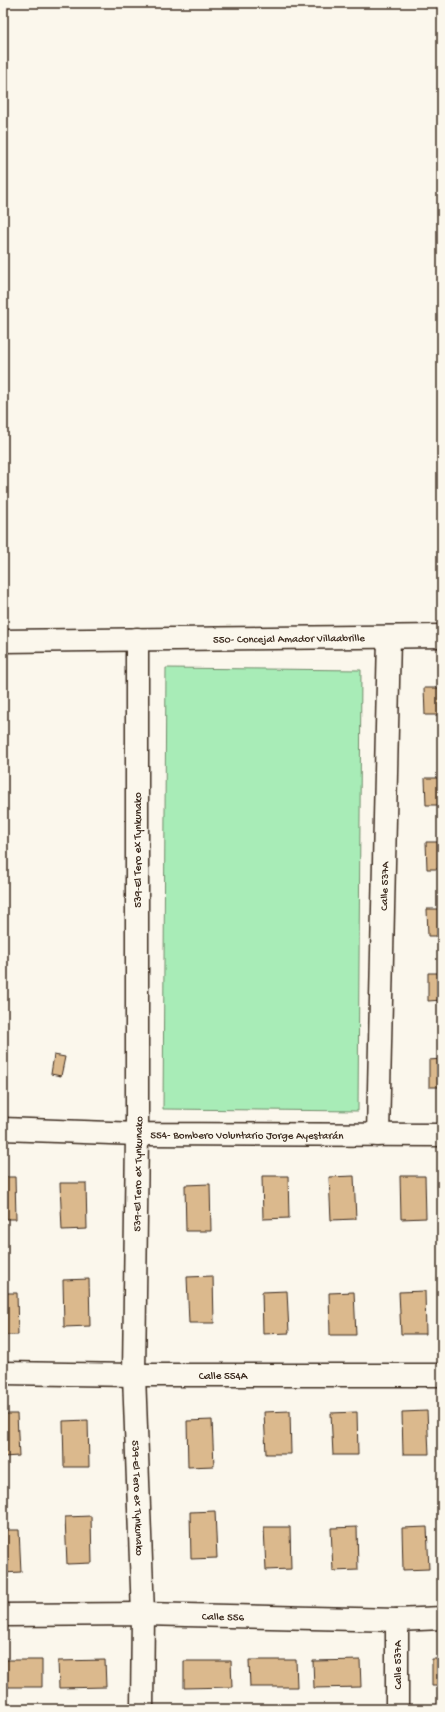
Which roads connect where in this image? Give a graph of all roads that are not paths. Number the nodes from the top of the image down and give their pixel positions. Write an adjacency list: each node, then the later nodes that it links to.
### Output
1 (442, 636): 2 (street, 550- Concejal Amador Villaabrille)
2 (389, 637): 3 (street, 550- Concejal Amador Villaabrille); 7 (street, Calle 537A)
3 (136, 639): 4 (street, 550- Concejal Amador Villaabrille); 6 (street, 539-El Tero ex Tynkunako)
4 (3, 641)
5 (3, 1130): 6 (street, 554- Bombero Voluntario Jorge Ayestarán)
6 (137, 1134): 7 (street, 554- Bombero Voluntario Jorge Ayestarán); 10 (street, 539-El Tero ex Tynkunako)
7 (378, 1135): 8 (street, 554- Bombero Voluntario Jorge Ayestarán)
8 (442, 1135)
9 (3, 1373): 10 (street, Calle 554A)
10 (134, 1375): 11 (street, Calle 554A); 13 (street, 539-El Tero ex Tynkunako)
11 (442, 1375)
12 (3, 1614): 13 (street, Calle 556)
13 (143, 1614): 15 (street, Calle 556); 16 (street, 539-El Tero ex Tynkunako)
14 (442, 1618): 15 (street, Calle 556)
15 (397, 1620): 17 (street, Calle 537A)
16 (142, 1709)
17 (396, 1709)

